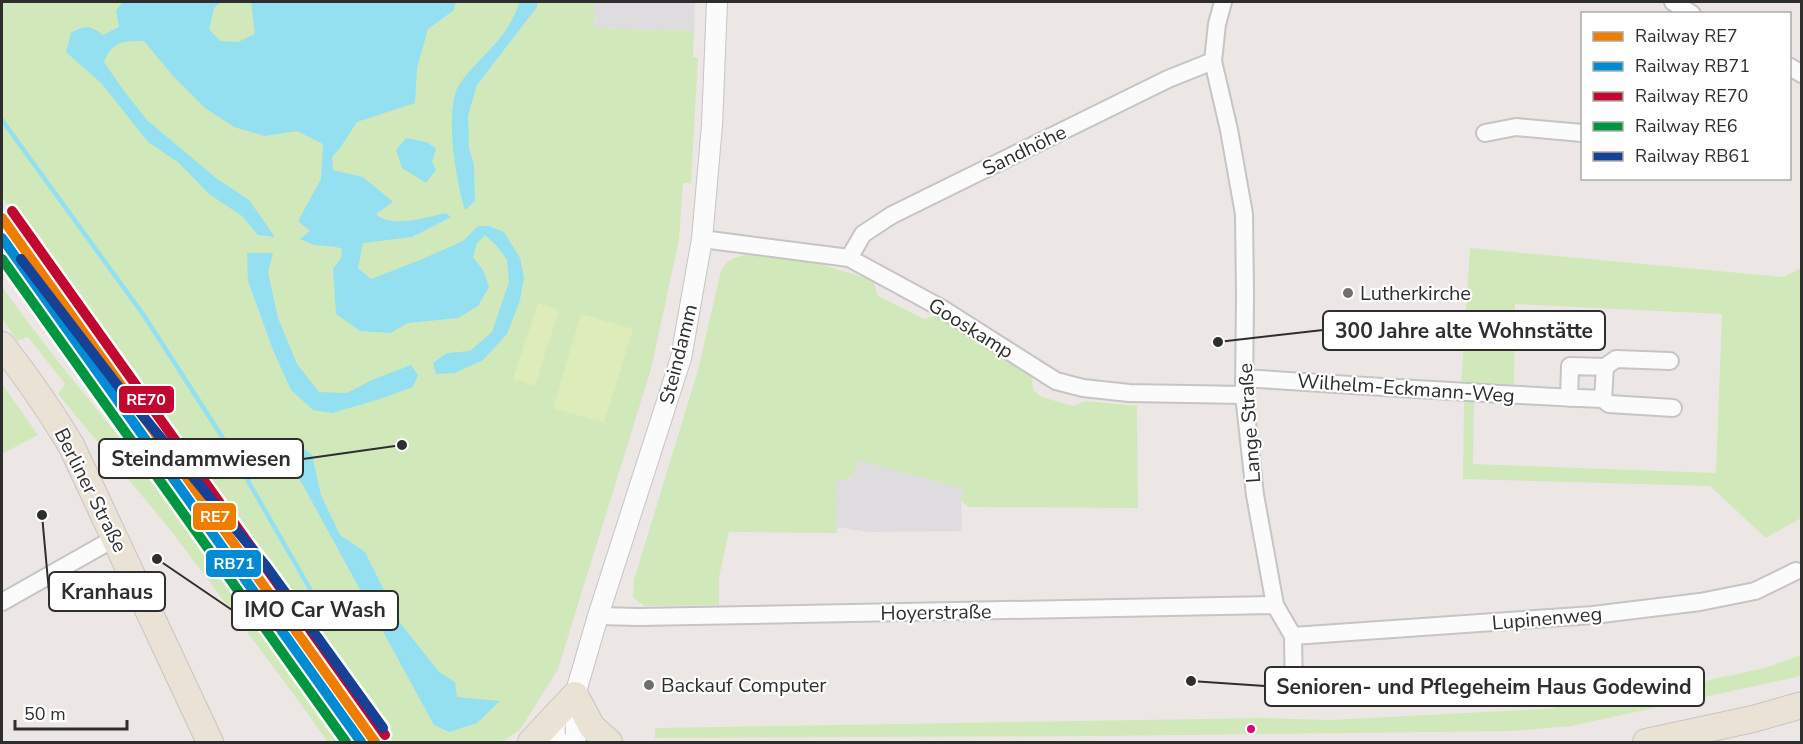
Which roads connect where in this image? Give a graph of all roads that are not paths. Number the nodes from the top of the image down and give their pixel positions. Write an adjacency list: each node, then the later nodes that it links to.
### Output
1 (717, 2): 8 (street, Steindamm)
2 (1223, 2): 5 (street, Lange Straße)
3 (1672, 2): 4 (street)
4 (1689, 12)
5 (1213, 61): 9 (street, Sandhöhe); 13 (street, Lange Straße)
6 (1485, 133): 7 (street)
7 (1581, 133)
8 (702, 239): 9 (street, Gooskamp); 22 (street, Steindamm)
9 (849, 258): 14 (street, Gooskamp)
10 (2, 345): 18 (main road, Berliner Straße)
11 (1670, 361): 12 (street)
12 (1605, 367): 15 (street); 16 (street)
13 (1244, 378): 14 (street, Lange Straße); 15 (street, Wilhelm-Eckmann-Weg)
14 (1244, 395): 21 (street, Lange Straße)
15 (1569, 398): 16 (street, Wilhelm-Eckmann-Weg)
16 (1604, 399): 17 (street, Wilhelm-Eckmann-Weg)
17 (1673, 408)
18 (116, 538): 20 (street); 27 (main road, Berliner Straße)
19 (1796, 571): 23 (street, Lupinenweg)
20 (2, 602)
21 (1275, 605): 22 (street, Hoyerstraße); 23 (street, Lange Straße)
22 (598, 616): 24 (street, Steindamm)
23 (1293, 636): 25 (street, Lange Straße)
24 (575, 695): 28 (main road); 29 (street, Steindamm); 30 (street, Steindamm); 31 (main road)
25 (1294, 697)
26 (1802, 705): 32 (main road)
27 (210, 742)
28 (531, 742)
29 (557, 742)
30 (573, 742)
31 (609, 742)
32 (1646, 742)

